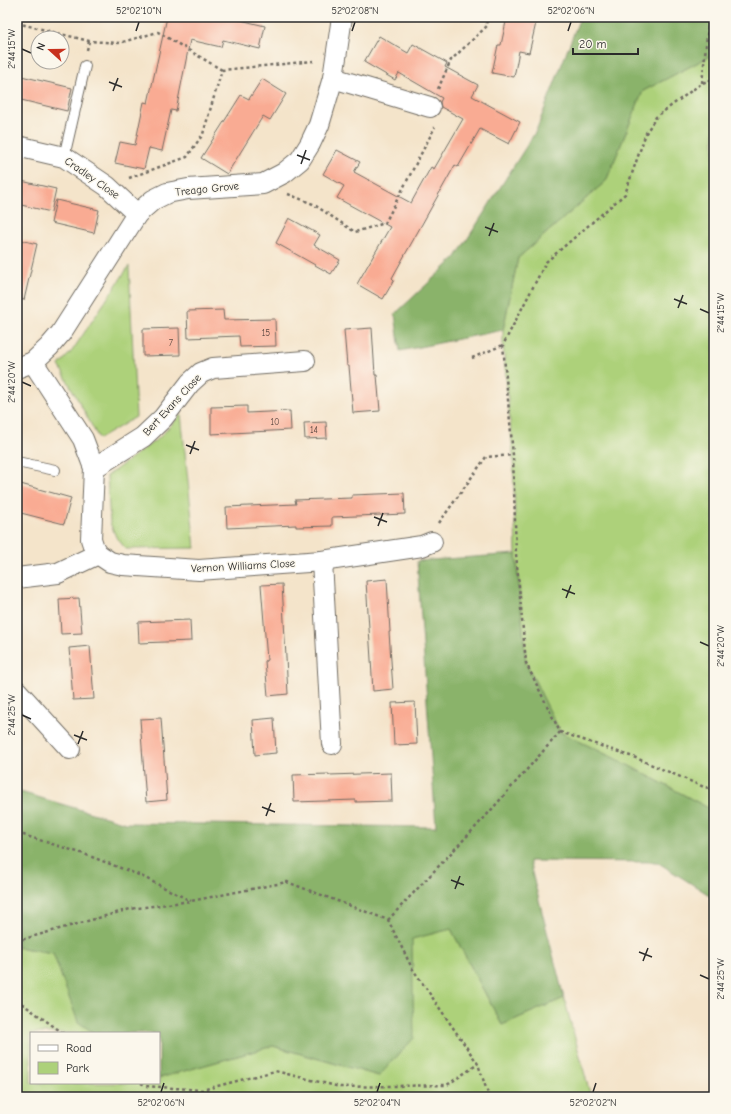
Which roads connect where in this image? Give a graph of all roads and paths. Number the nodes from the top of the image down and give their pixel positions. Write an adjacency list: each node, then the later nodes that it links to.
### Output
1 (342, 17): 6 (street, Treago Grove)
2 (486, 17): 12 (path)
3 (709, 17): 4 (path); 11 (path)
4 (714, 18)
5 (17, 23): 8 (path)
6 (336, 59): 8 (path); 9 (street, Treago Grove)
7 (85, 66): 14 (lane)
8 (222, 70): 16 (path)
9 (333, 78): 12 (street); 15 (street, Treago Grove)
10 (714, 79): 11 (path)
11 (702, 83): 18 (path)
12 (430, 107): 15 (path)
13 (17, 146): 14 (street, Cradley Close)
14 (64, 157): 16 (street, Cradley Close)
15 (263, 184): 17 (street, Treago Grove)
16 (107, 186): 17 (street, Cradley Close)
17 (137, 214): 21 (street, Treago Grove)
18 (503, 345): 19 (path); 22 (path)
19 (472, 358)
20 (306, 361): 24 (street, Bert Evans Close)
21 (25, 365): 24 (street)
22 (513, 455): 26 (path); 31 (path)
23 (17, 462): 25 (lane)
24 (94, 468): 27 (street)
25 (55, 470)
26 (427, 544): 28 (street, Vernon Williams Close)
27 (98, 554): 28 (street, Vernon Williams Close); 29 (street)
28 (322, 561): 32 (street)
29 (17, 578)
30 (17, 691): 33 (street)
31 (560, 732): 34 (path); 37 (path)
32 (332, 744)
33 (70, 749)
34 (714, 789)
35 (17, 833): 36 (path)
36 (191, 901): 37 (path); 38 (path)
37 (388, 920): 41 (path)
38 (17, 941)
39 (17, 1000): 40 (path)
40 (62, 1032)
41 (478, 1064): 42 (path); 43 (path)
42 (143, 1084)
43 (489, 1097)

